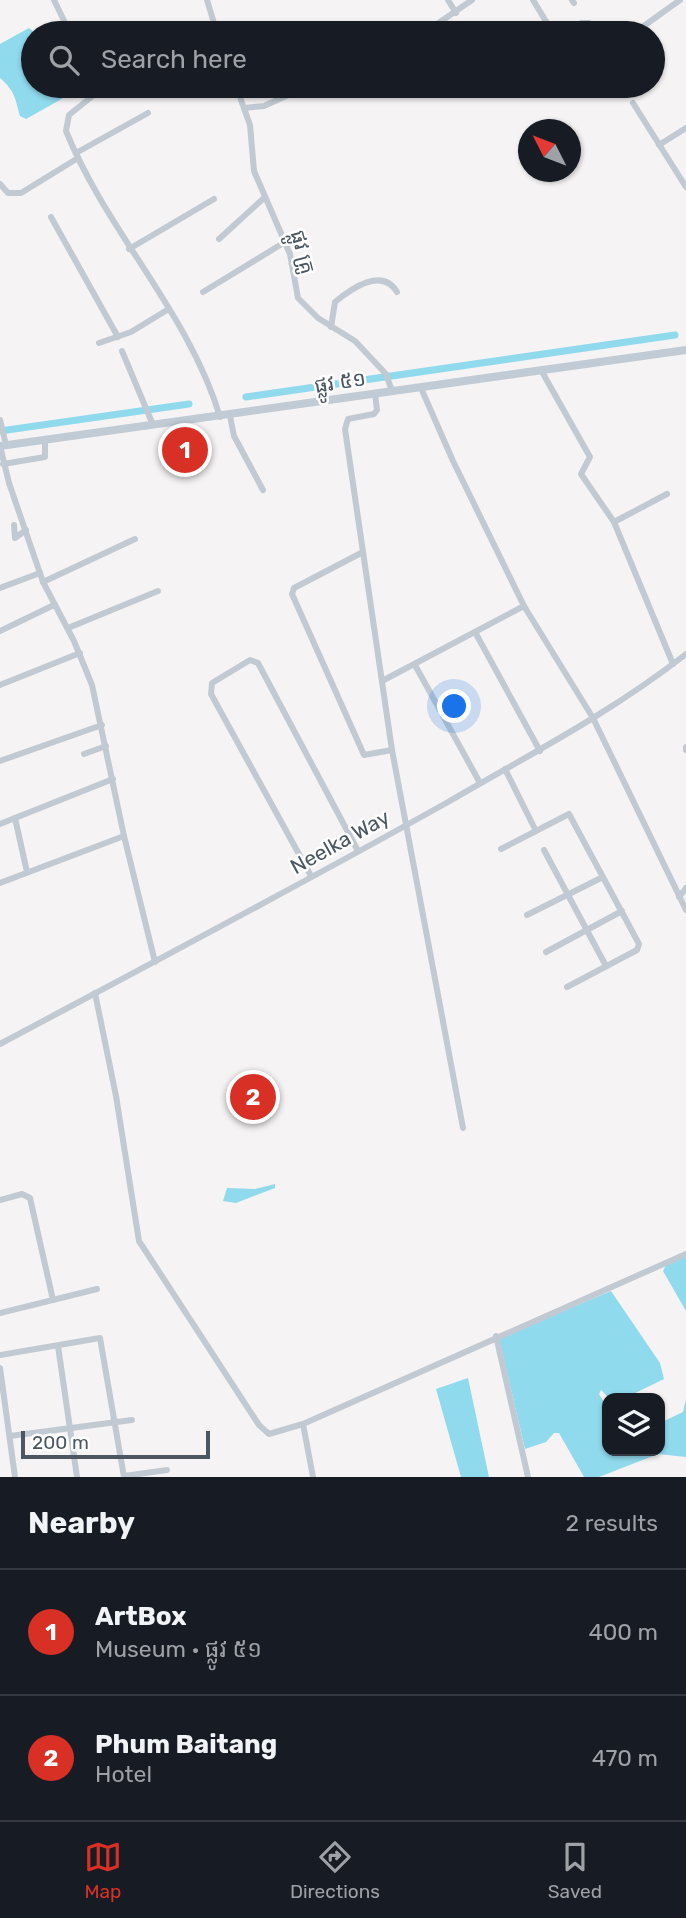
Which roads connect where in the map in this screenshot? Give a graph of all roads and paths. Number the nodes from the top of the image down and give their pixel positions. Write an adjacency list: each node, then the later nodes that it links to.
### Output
1 (54, 0): 8 (street)
2 (207, 0): 9 (street)
3 (447, 0): 7 (street)
4 (472, 0): 7 (street)
5 (533, 0): 11 (street)
6 (680, 0): 12 (street)
7 (456, 13): 10 (street)
8 (64, 21)
9 (213, 21)
10 (444, 21)
11 (546, 21)
12 (651, 21)
13 (90, 98): 21 (street)
14 (240, 98): 17 (street, ផ្លូវ គ្រូ)
15 (282, 98): 17 (street)
16 (633, 103): 20 (street)
17 (244, 108): 24 (street, ផ្លូវ គ្រូ)
18 (148, 113): 21 (street)
19 (686, 128): 20 (street)
20 (659, 145): 23 (street)
21 (77, 155): 22 (street); 29 (street)
22 (0, 184)
23 (686, 187)
24 (265, 197): 27 (street); 28 (street, ផ្លូវ គ្រូ)
25 (214, 199): 29 (street)
26 (51, 217): 34 (street)
27 (219, 239)
28 (285, 242): 30 (street); 33 (street, ផ្លូវ គ្រូ)
29 (130, 249): 32 (street)
30 (203, 292)
31 (397, 292): 33 (street)
32 (167, 310): 34 (street); 42 (street)
33 (331, 327): 39 (street, ផ្លូវ គ្រូ)
34 (118, 337): 35 (street)
35 (99, 343)
36 (686, 349): 38 (main road, ផ្លូវ ៥១)
37 (122, 351): 43 (street)
38 (541, 370): 40 (main road, ផ្លូវ ៥១); 51 (street)
39 (392, 388): 40 (main road, ផ្លូវ ៥១); 41 (main road, ផ្លូវ ៥១)
40 (421, 388): 61 (street)
41 (375, 394): 45 (main road, ផ្លូវ ៥១); 55 (street)
42 (220, 417): 43 (main road, ផ្លូវ ៥១); 45 (main road, ផ្លូវ ៥១)
43 (152, 422): 47 (main road, ផ្លូវ ៥១)
44 (1, 423): 46 (street)
45 (231, 423): 49 (street)
46 (3, 443): 47 (main road, ផ្លូវ ៥១); 48 (street)
47 (46, 446): 48 (street)
48 (2, 459): 53 (street)
49 (263, 491)
50 (667, 494): 51 (street)
51 (614, 522): 67 (street)
52 (14, 525): 53 (street)
53 (26, 530): 56 (street)
54 (135, 539): 57 (street)
55 (363, 552): 69 (street); 74 (street)
56 (40, 573): 57 (street); 58 (street)
57 (43, 582): 60 (street)
58 (1, 588)
59 (158, 591): 62 (street)
60 (54, 605): 62 (street); 63 (street)
61 (524, 606): 64 (street); 71 (street)
62 (68, 628): 65 (street)
63 (0, 631)
64 (475, 632): 68 (street); 75 (street)
65 (80, 653): 70 (street); 72 (street)
66 (686, 654): 67 (street, Neelka Way)
67 (673, 664): 71 (street, Neelka Way)
68 (415, 665): 69 (street); 80 (street)
69 (382, 681): 74 (street)
70 (0, 685)
71 (593, 718): 75 (street, Neelka Way); 95 (street)
72 (102, 725): 73 (street); 77 (street)
73 (106, 746): 76 (street); 79 (street)
74 (392, 750): 83 (street)
75 (540, 751): 78 (street, Neelka Way)
76 (84, 754)
77 (0, 761)
78 (505, 769): 80 (street, Neelka Way); 84 (street)
79 (113, 779): 81 (street); 85 (street)
80 (480, 783): 83 (street, Neelka Way)
81 (15, 818): 82 (street); 89 (street)
82 (0, 824)
83 (405, 826): 88 (street, Neelka Way); 106 (street)
84 (535, 830): 86 (street); 91 (street)
85 (124, 836): 89 (street); 101 (street)
86 (501, 849)
87 (544, 850): 94 (street)
88 (359, 851): 90 (street, Neelka Way); 90 (street)
89 (27, 872): 92 (street)
90 (311, 876): 101 (street, Neelka Way)
91 (603, 877): 94 (street); 97 (street)
92 (0, 883)
93 (686, 888): 95 (street)
94 (568, 894): 98 (street); 99 (street)
95 (679, 897): 96 (street)
96 (686, 910)
97 (621, 911): 99 (street); 102 (street)
98 (527, 915)
99 (587, 930): 100 (street); 102 (street)
100 (546, 952)
101 (155, 962): 104 (street, Neelka Way)
102 (606, 966): 103 (street)
103 (567, 986)
104 (94, 993): 105 (street, Neelka Way); 119 (street)
105 (0, 1044)
106 (463, 1128)
107 (0, 1200): 110 (street)
108 (686, 1254): 112 (street)
109 (97, 1289): 110 (street)
110 (53, 1300): 111 (street)
111 (0, 1312)
112 (496, 1336): 119 (street); 127 (street)
113 (58, 1346): 114 (street); 118 (street); 120 (street)
114 (0, 1356)
115 (0, 1368): 116 (street)
116 (2, 1395): 121 (street)
117 (132, 1420): 118 (street)
118 (116, 1422): 120 (street); 123 (street)
119 (303, 1424): 126 (street)
120 (70, 1428): 121 (street); 125 (street)
121 (10, 1436): 124 (street)
122 (167, 1470): 123 (street)
123 (124, 1476)
124 (15, 1477)
125 (77, 1477)
126 (313, 1477)
127 (528, 1477)

